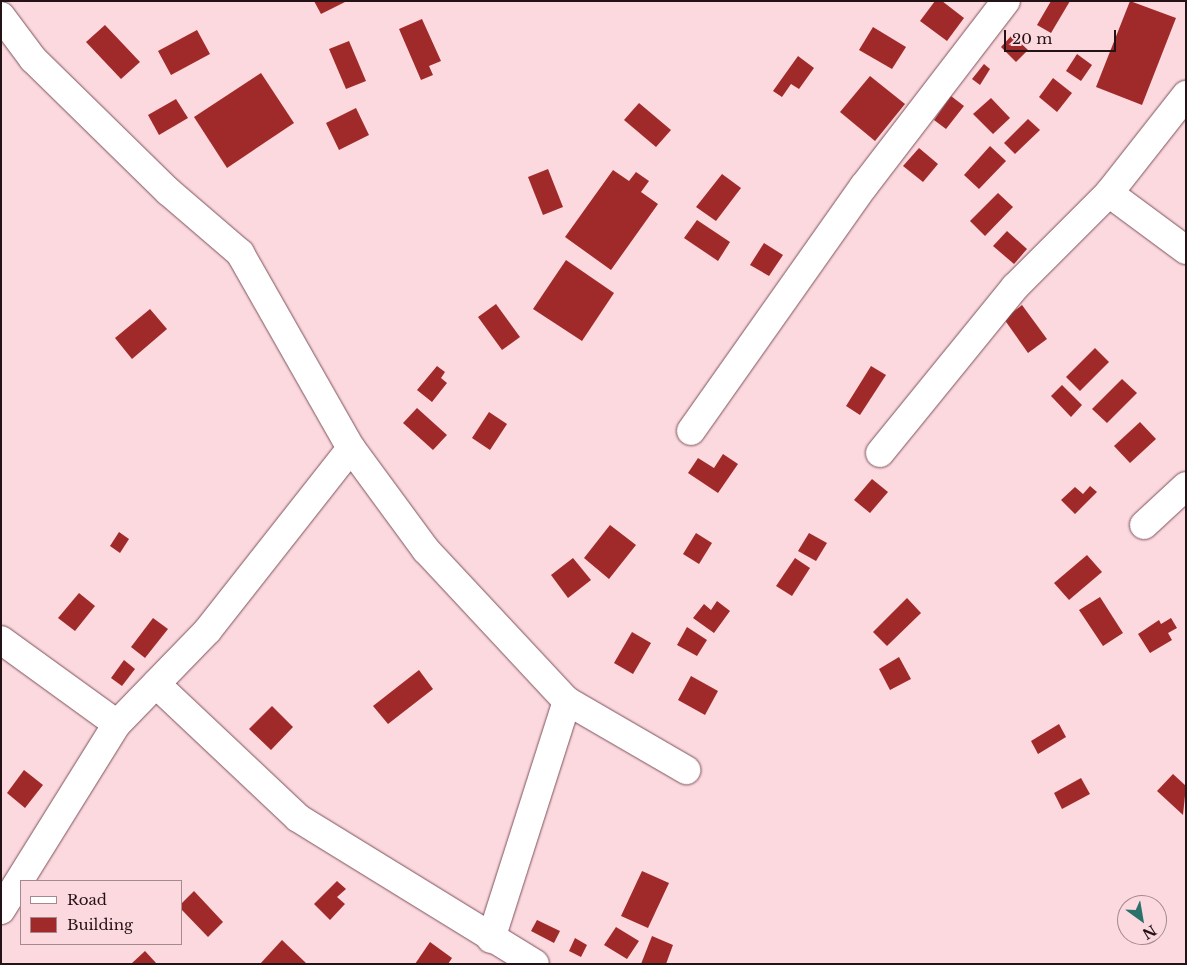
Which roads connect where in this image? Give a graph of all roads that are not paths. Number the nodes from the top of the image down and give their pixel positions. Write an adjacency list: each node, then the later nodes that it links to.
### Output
1 (1006, 1): 6 (street)
2 (1, 16): 7 (street)
3 (1186, 95): 4 (street)
4 (1109, 193): 5 (street); 8 (street)
5 (1186, 250)
6 (691, 431)
7 (351, 448): 12 (street); 13 (street)
8 (880, 453)
9 (1186, 486): 10 (street)
10 (1144, 525)
11 (1, 640): 14 (street)
12 (156, 684): 14 (street); 17 (street)
13 (567, 701): 15 (street); 17 (street)
14 (117, 724): 16 (street)
15 (686, 770)
16 (1, 910)
17 (491, 939): 18 (street)
18 (535, 964)

